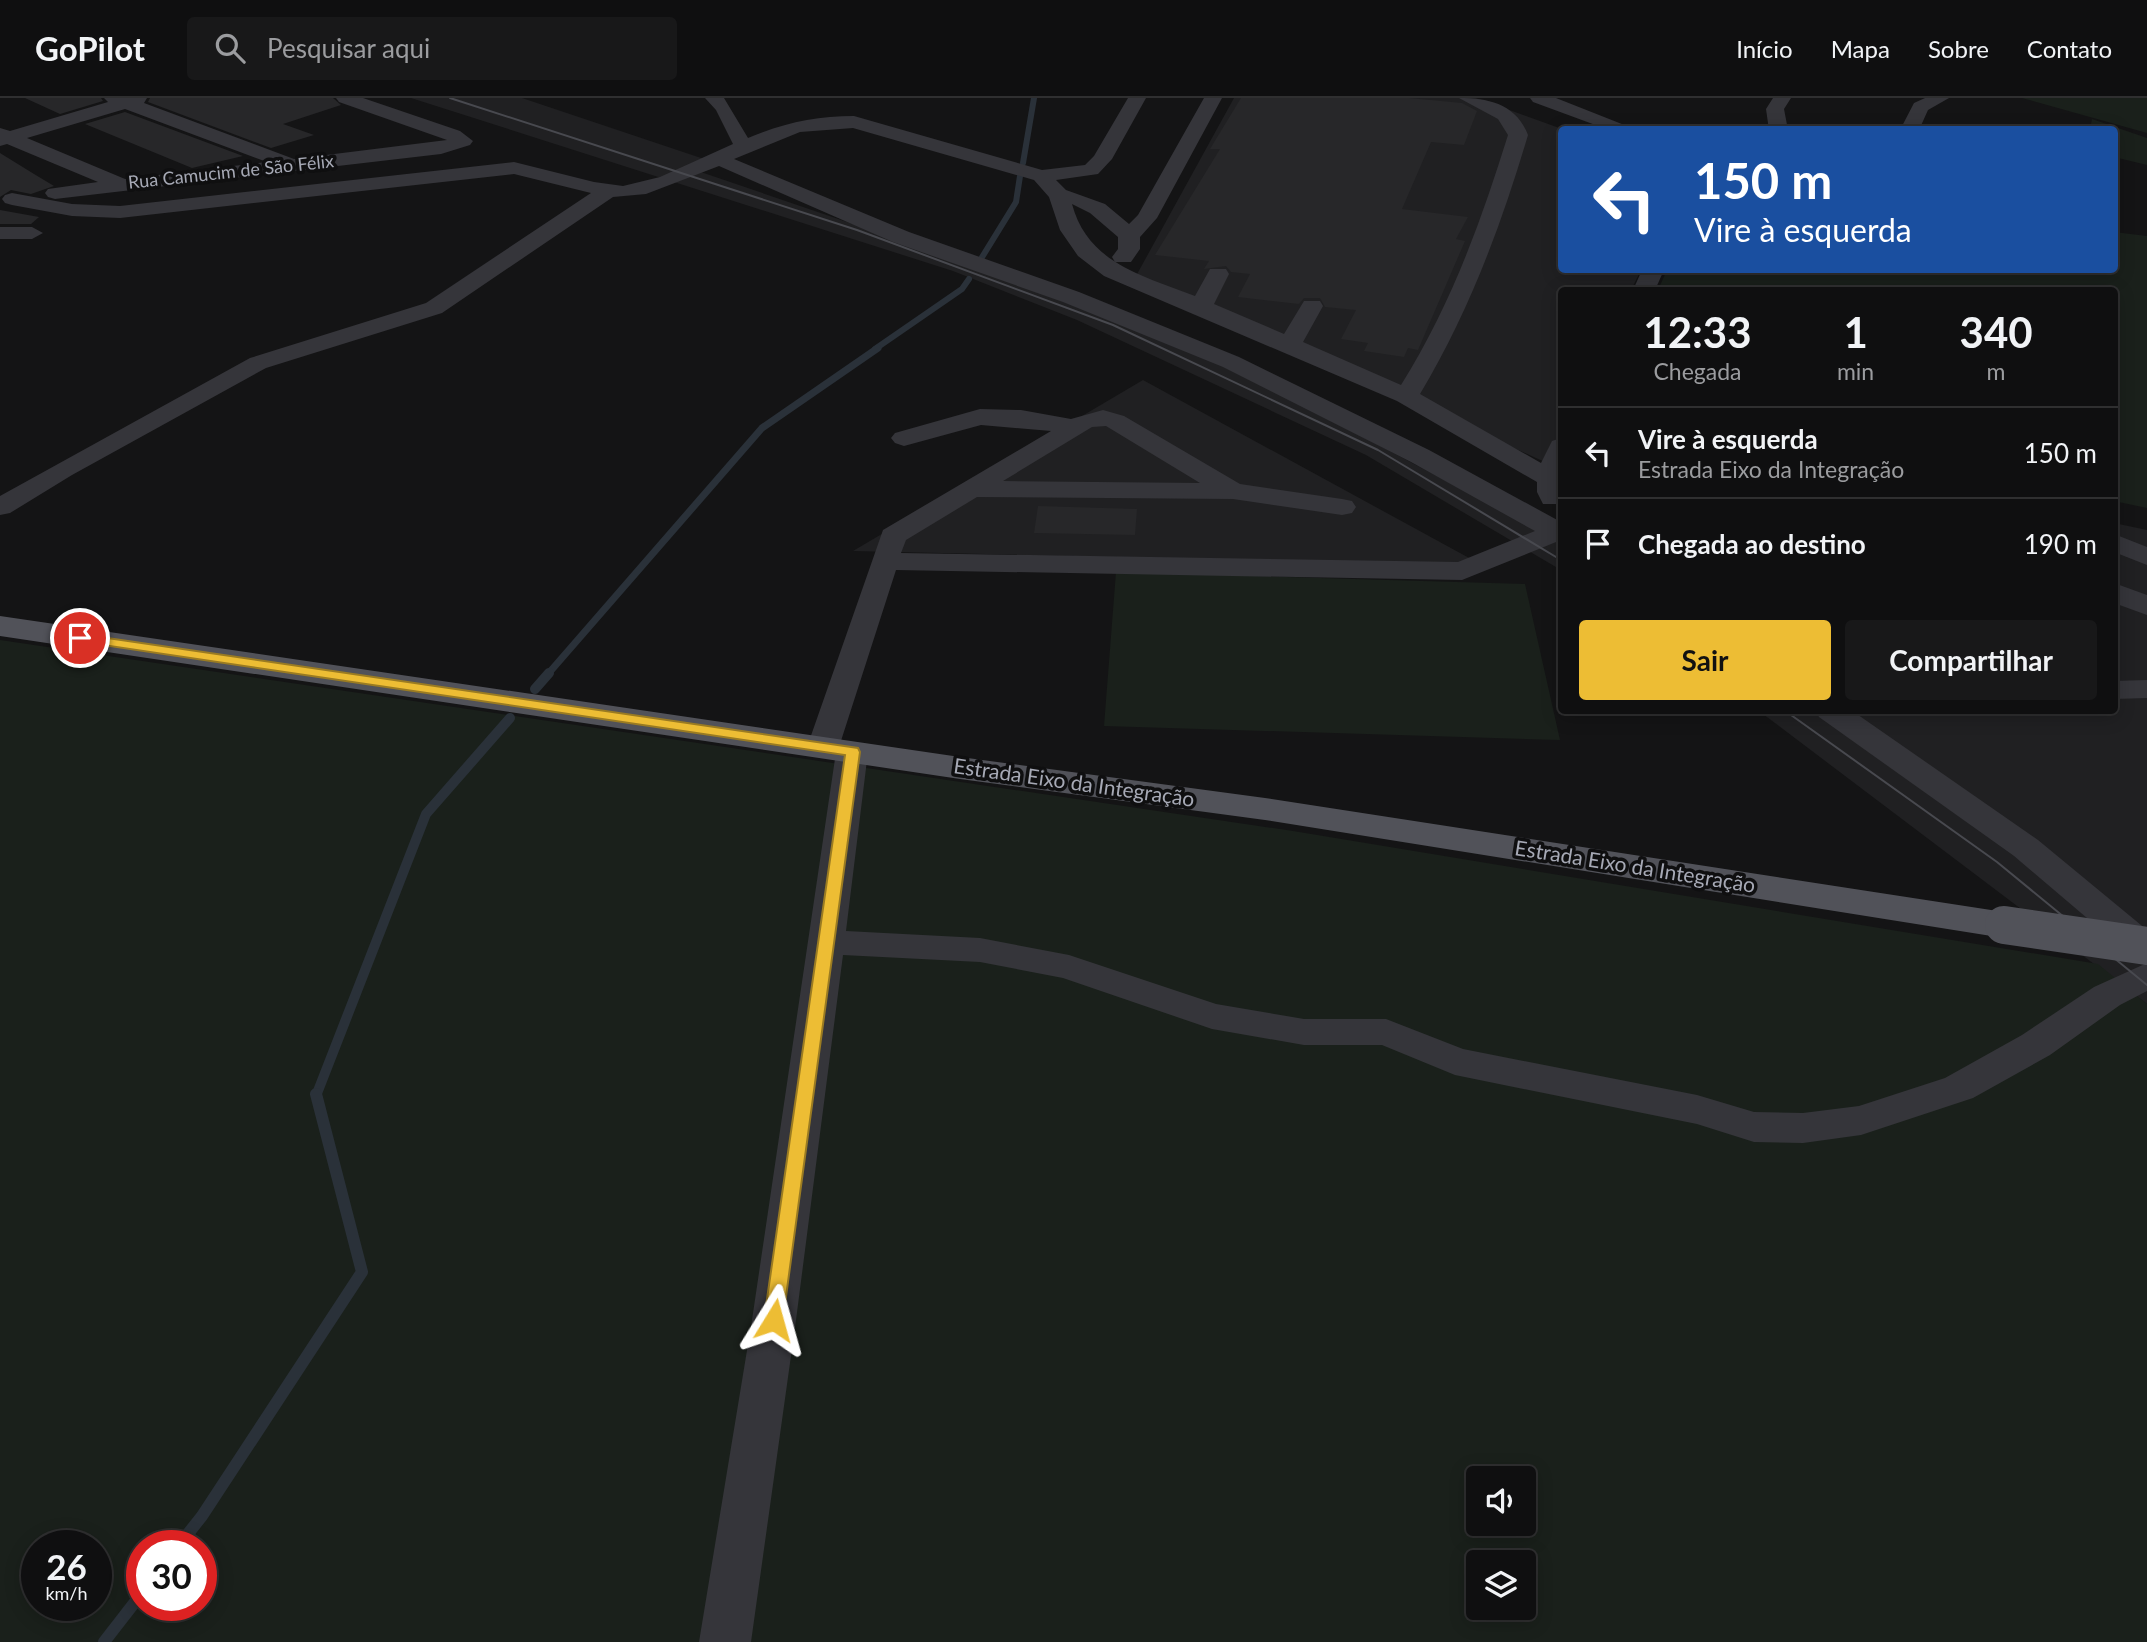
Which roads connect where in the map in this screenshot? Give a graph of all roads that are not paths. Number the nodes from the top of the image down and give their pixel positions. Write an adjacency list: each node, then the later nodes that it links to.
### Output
1 (345, 98): 16 (street, Rua Camucim de São Félix)
2 (714, 98): 14 (street)
3 (1137, 98): 18 (street)
4 (1213, 98): 26 (street)
5 (1467, 98): 32 (street)
6 (1539, 98): 10 (street)
7 (1782, 98): 11 (street)
8 (1940, 98): 12 (street)
9 (127, 100): 13 (street); 16 (street)
10 (1617, 126)
11 (1778, 126)
12 (1911, 126)
13 (3, 137): 19 (street)
14 (743, 146): 15 (street); 18 (street)
15 (721, 160): 20 (street); 42 (street)
16 (293, 165): 17 (street, Rua Camucim de São Félix)
17 (211, 175): 19 (street, Rua Camucim de São Félix); 23 (street)
18 (1041, 176): 21 (street)
19 (132, 183): 22 (street, Rua Camucim de São Félix); 23 (street)
20 (608, 191): 23 (street); 39 (street)
21 (1059, 195): 26 (street); 27 (street)
22 (6, 198): 23 (street)
23 (184, 200)
24 (0, 233): 25 (street)
25 (32, 233)
26 (1129, 236): 27 (street)
27 (1112, 271): 29 (street)
28 (1218, 274): 29 (street)
29 (1201, 306): 31 (street)
30 (1312, 306): 31 (street)
31 (1289, 345): 32 (street)
32 (1406, 396): 36 (street)
33 (1075, 427): 34 (street); 37 (street); 38 (street)
34 (904, 438)
35 (1558, 464): 36 (street)
36 (1555, 481): 41 (street)
37 (972, 489): 38 (street); 44 (street)
38 (1233, 491): 40 (street)
39 (0, 507)
40 (1342, 507)
41 (1558, 520)
42 (1558, 525)
43 (1558, 527): 44 (street)
44 (884, 561): 51 (street)
45 (2118, 594): 46 (street)
46 (2147, 606)
47 (0, 626): 51 (main road, Estrada Eixo da Integração)
48 (2147, 689): 49 (street)
49 (2118, 690)
50 (1835, 714): 53 (street)
51 (837, 750): 52 (street); 53 (main road, Estrada Eixo da Integração, bridge)
52 (827, 942): 54 (street); 55 (street)
53 (2147, 947)
54 (2147, 975)
55 (725, 1642)

